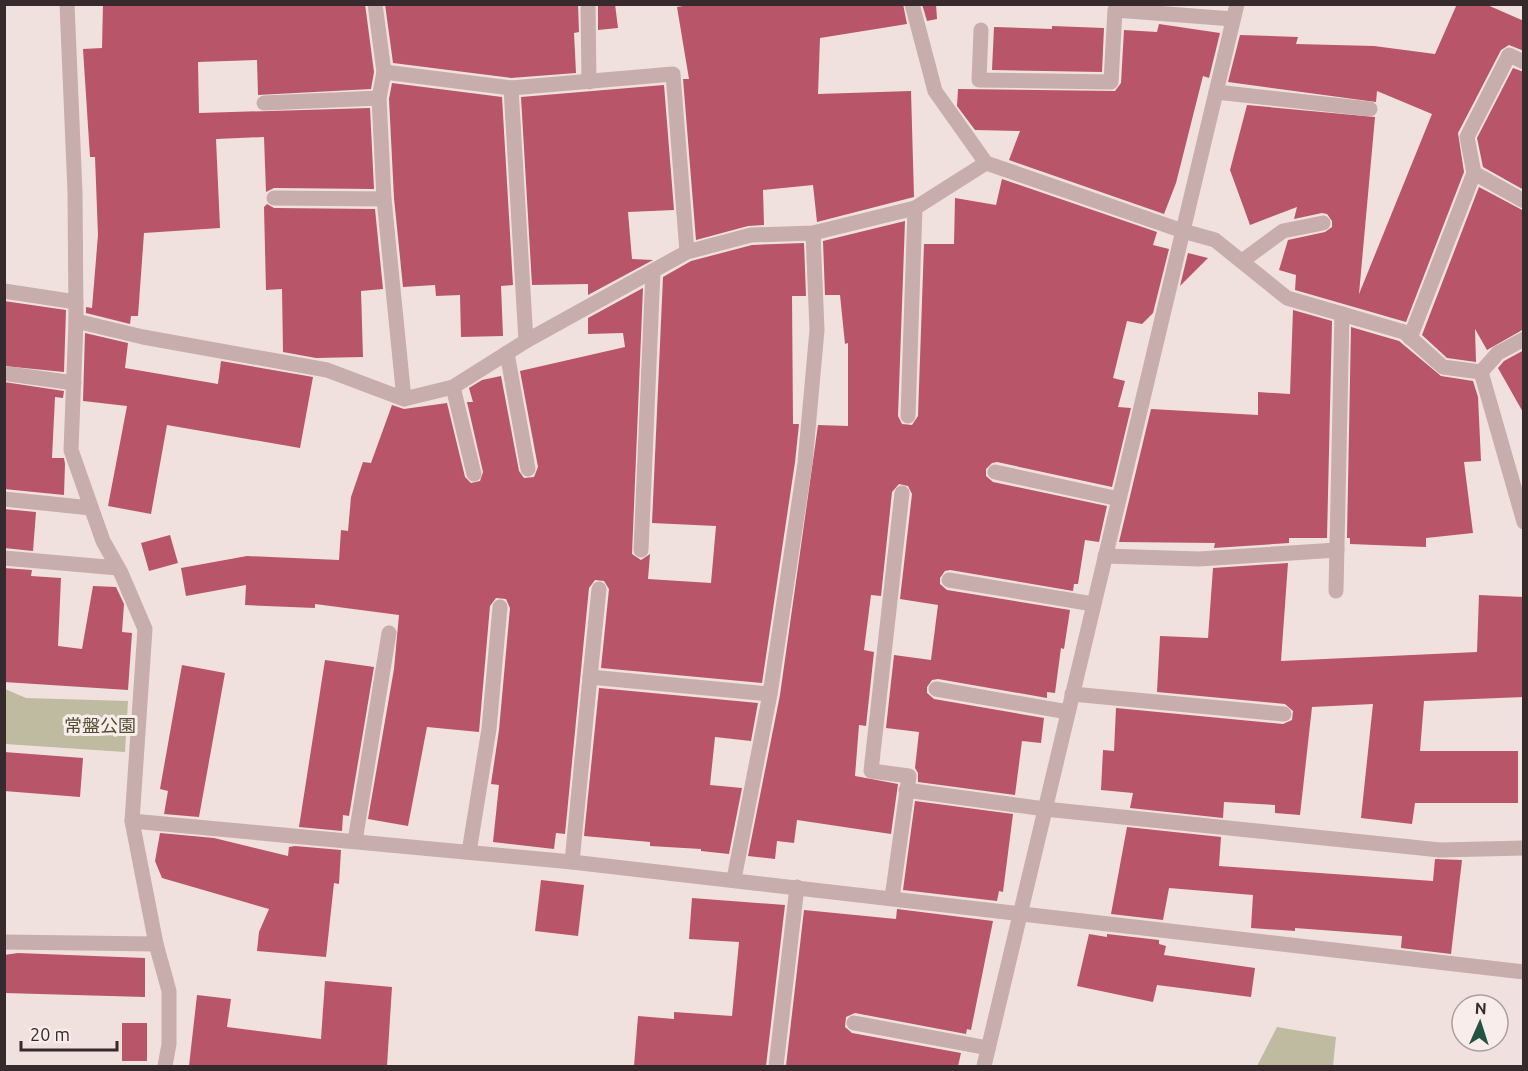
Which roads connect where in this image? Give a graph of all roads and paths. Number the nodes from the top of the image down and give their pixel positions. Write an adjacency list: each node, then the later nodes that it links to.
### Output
1 (67, 4): 28 (street)
2 (375, 4): 8 (street)
3 (588, 4): 9 (street)
4 (912, 4): 15 (street)
5 (1235, 12): 6 (street); 11 (street)
6 (981, 30)
7 (1524, 62): 16 (street)
8 (384, 72): 10 (street); 12 (street)
9 (589, 82): 10 (street); 24 (street)
10 (512, 88): 33 (street)
11 (1216, 92): 14 (street); 22 (street)
12 (379, 98): 13 (street); 18 (street)
13 (264, 104)
14 (1370, 109)
15 (986, 163): 20 (street); 22 (street)
16 (1474, 173): 19 (street); 31 (street)
17 (274, 198): 18 (street)
18 (384, 199): 39 (street)
19 (1524, 201)
20 (915, 208): 23 (street); 40 (street)
21 (1323, 223): 25 (street)
22 (1183, 231): 25 (street); 46 (street)
23 (813, 233): 24 (street); 62 (street)
24 (687, 252): 26 (street)
25 (1242, 261): 29 (street)
26 (652, 271): 33 (street); 49 (street)
27 (4, 291): 28 (street)
28 (76, 302): 30 (street)
29 (1342, 314): 31 (street); 50 (street)
30 (76, 321): 37 (street); 39 (street)
31 (1410, 338): 35 (street)
32 (1524, 339): 35 (street)
33 (526, 341): 34 (street)
34 (507, 353): 38 (street); 41 (street)
35 (1480, 372): 48 (street)
36 (9, 374): 37 (street)
37 (74, 383): 47 (street)
38 (453, 387): 39 (street); 43 (street)
39 (404, 399)
40 (908, 416)
41 (528, 469)
42 (995, 472): 46 (street)
43 (474, 474)
44 (902, 493): 66 (street)
45 (4, 499): 47 (street)
46 (1119, 499): 51 (street)
47 (91, 508): 53 (street)
48 (1524, 522)
49 (641, 550)
50 (1337, 550): 51 (street); 56 (street)
51 (1105, 556): 57 (street)
52 (4, 558): 53 (street)
53 (118, 568): 68 (street)
54 (949, 580): 57 (street)
55 (598, 589): 60 (street)
56 (1336, 591)
57 (1094, 604): 63 (street)
58 (501, 607): 71 (street)
59 (389, 633): 69 (street)
60 (590, 677): 62 (street); 72 (street)
61 (936, 689): 64 (street)
62 (770, 694): 73 (street)
63 (1072, 694): 64 (street); 65 (street)
64 (1068, 712): 67 (street)
65 (1284, 714)
66 (906, 790): 67 (street); 75 (street)
67 (1045, 809): 70 (street); 76 (street)
68 (132, 821): 69 (street); 78 (street)
69 (356, 841): 71 (street)
70 (1524, 848)
71 (469, 852): 72 (street)
72 (572, 862): 73 (street)
73 (734, 879): 74 (street)
74 (797, 887): 75 (street); 83 (street)
75 (892, 898): 76 (street)
76 (1022, 914): 79 (street); 81 (street)
77 (4, 942): 78 (street)
78 (156, 944): 82 (street)
79 (1524, 972)
80 (854, 1023): 81 (street)
81 (988, 1048): 84 (street)
82 (165, 1066)
83 (776, 1066)
84 (984, 1066)

